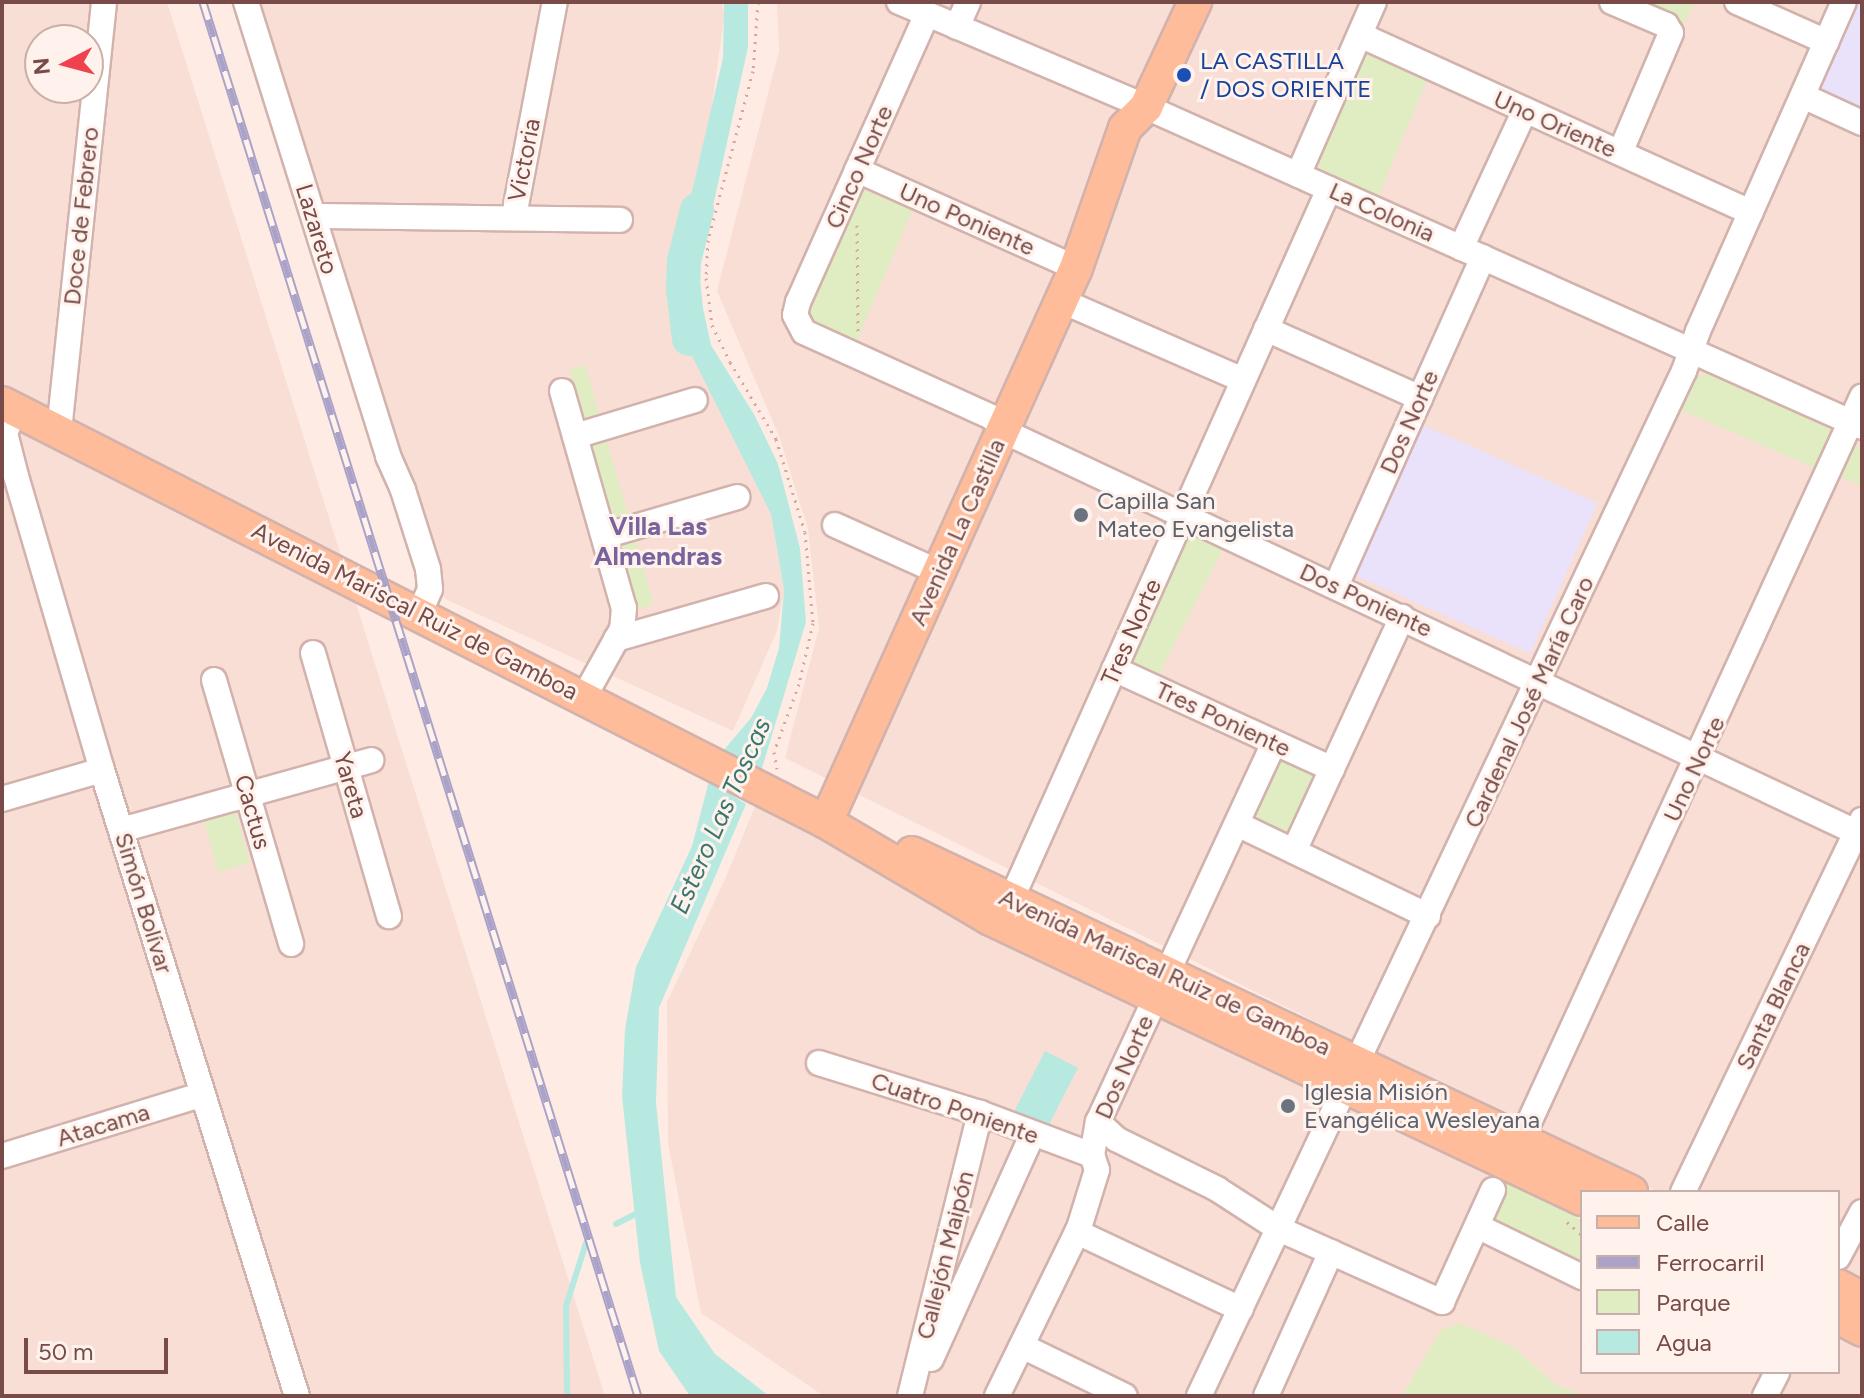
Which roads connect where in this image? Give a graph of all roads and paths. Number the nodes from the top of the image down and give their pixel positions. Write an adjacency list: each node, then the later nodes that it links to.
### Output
1 (104, 2): 44 (street, Doce de Febrero)
2 (246, 2): 25 (street, Lazareto)
3 (555, 2): 26 (street, Victoria)
4 (758, 2): 68 (path)
5 (899, 2): 12 (street, La Colonia)
6 (968, 2): 13 (street)
7 (1195, 2): 17 (main road, Avenida La Castilla)
8 (1374, 2): 14 (street)
9 (1737, 2): 15 (street)
10 (1844, 2): 15 (street, Cardenal José María Caro)
11 (1626, 5): 20 (street)
12 (927, 14): 13 (street, La Colonia); 21 (street, Cinco Norte)
13 (957, 27): 17 (street, La Colonia)
14 (1360, 35): 18 (street, Uno Oriente); 22 (street)
15 (1827, 42): 16 (street, Cardenal José María Caro)
16 (1803, 96): 19 (street); 24 (street, Cardenal José María Caro)
17 (1146, 107): 22 (street, La Colonia); 30 (main road, Avenida La Castilla)
18 (1525, 110): 20 (street, Uno Oriente); 29 (street, Dos Norte)
19 (1862, 123)
20 (1620, 153): 24 (street, Uno Oriente)
21 (857, 170): 30 (street, Uno Poniente); 32 (street, Cinco Norte)
22 (1298, 175): 23 (street, La Colonia)
23 (1329, 189): 29 (street, La Colonia); 33 (street, Tres Norte)
24 (1751, 212): 34 (street, Cardenal José María Caro)
25 (314, 216): 26 (street, Victoria); 53 (street, Lazareto)
26 (514, 216): 28 (street)
27 (857, 217): 35 (path)
28 (620, 220)
29 (1472, 252): 34 (street, La Colonia); 39 (street, Dos Norte)
30 (1082, 255): 31 (main road, Avenida La Castilla)
31 (1062, 301): 36 (street); 43 (main road, Avenida La Castilla)
32 (797, 321): 35 (street, Dos Poniente)
33 (1266, 329): 36 (street, Tres Norte); 39 (street)
34 (1692, 351): 42 (street, La Colonia); 59 (street, Cardenal José María Caro)
35 (858, 357): 43 (street, Dos Poniente)
36 (1243, 380): 47 (street, Tres Norte)
37 (562, 391): 45 (street)
38 (1862, 397): 42 (street, Uno Norte)
39 (1420, 398): 51 (street, Dos Norte)
40 (695, 400): 45 (street)
41 (6, 420): 44 (main road, Avenida Mariscal Ruiz de Gamboa); 66 (street, Simón Bolívar)
42 (1856, 424): 62 (street, Uno Norte)
43 (1004, 427): 47 (street, Dos Poniente); 50 (main road, Avenida La Castilla)
44 (59, 431): 53 (main road, Avenida Mariscal Ruiz de Gamboa)
45 (575, 436): 49 (street)
46 (737, 497): 49 (street)
47 (1183, 514): 51 (street, Dos Poniente); 57 (street, Tres Norte)
48 (835, 525): 50 (street)
49 (604, 536): 55 (street)
50 (939, 572): 70 (main road, Avenida La Castilla)
51 (1336, 586): 54 (street, Dos Poniente)
52 (766, 596): 55 (street)
53 (420, 613): 60 (main road, Avenida Mariscal Ruiz de Gamboa)
54 (1402, 617): 59 (street, Dos Poniente); 65 (street)
55 (616, 639): 60 (street)
56 (313, 653): 64 (street, Yareta)
57 (1114, 669): 61 (street, Tres Poniente); 75 (street, Tres Norte)
58 (214, 680): 67 (street, Cactus)
59 (1539, 681): 62 (street, Dos Poniente); 77 (street, Cardenal José María Caro)
60 (584, 697): 68 (main road, Avenida Mariscal Ruiz de Gamboa)
61 (1274, 743): 65 (street, Tres Poniente); 71 (street, Dos Norte)
62 (1700, 758): 72 (street, Dos Poniente); 86 (street, Uno Norte)
63 (371, 760): 64 (street)
64 (346, 767): 67 (street); 76 (street, Yareta)
65 (1332, 769): 74 (street)
66 (102, 770): 69 (street); 73 (street, Simón Bolívar)
67 (247, 794): 73 (street); 78 (street, Cactus)
68 (779, 798): 70 (main road, Avenida Mariscal Ruiz de Gamboa)
69 (2, 799)
70 (826, 822): 75 (main road, Avenida Mariscal Ruiz de Gamboa); 79 (main road, Avenida Mariscal Ruiz de Gamboa)
71 (1237, 824): 74 (street); 79 (street, Dos Norte)
72 (1859, 826): 91 (street, Santa Blanca)
73 (121, 830): 82 (street, Simón Bolívar)
74 (1294, 851): 77 (street)
75 (1011, 900): 79 (main road, Avenida Mariscal Ruiz de Gamboa)
76 (389, 916)
77 (1428, 916): 81 (street, Cardenal José María Caro)
78 (291, 944)
79 (1162, 986): 81 (main road, Avenida Mariscal Ruiz de Gamboa); 84 (street, Dos Norte)
80 (819, 1063): 83 (street, Cuatro Poniente)
81 (1353, 1076): 86 (main road, Avenida Mariscal Ruiz de Gamboa); 92 (main road, Avenida Mariscal Ruiz de Gamboa); 95 (street, Cardenal José María Caro)
82 (203, 1094): 88 (street, Atacama); 107 (street, Simón Bolívar)
83 (980, 1113): 85 (street, Cuatro Poniente); 108 (street, Callejón Maipón)
84 (1098, 1122): 87 (street, Dos Norte); 95 (street)
85 (1032, 1135): 87 (street, Cuatro Poniente); 108 (street, Callejón Maipón)
86 (1521, 1140): 90 (main road, Avenida Mariscal Ruiz de Gamboa)
87 (1092, 1155): 96 (street, Dos Norte)
88 (2, 1156)
89 (1493, 1190): 94 (street)
90 (1627, 1190)
91 (1684, 1190)
92 (1580, 1198)
93 (1862, 1212): 98 (street)
94 (1477, 1226): 97 (street); 99 (street)
95 (1279, 1229): 97 (street); 102 (street, Cardenal José María Caro)
96 (1077, 1232): 102 (street); 105 (street, Dos Norte)
97 (1331, 1252): 112 (street)
98 (1840, 1253)
99 (1580, 1276)
100 (1840, 1287): 101 (main road)
101 (1862, 1299)
102 (1241, 1309): 111 (street, Cardenal José María Caro)
103 (1840, 1318): 104 (main road)
104 (1862, 1330)
105 (1022, 1346): 109 (street, Dos Norte); 110 (street)
106 (1776, 1374): 113 (street)
107 (297, 1396)
108 (912, 1396)
109 (997, 1396)
110 (1125, 1396)
111 (1199, 1396)
112 (1266, 1396)
113 (1765, 1396)

